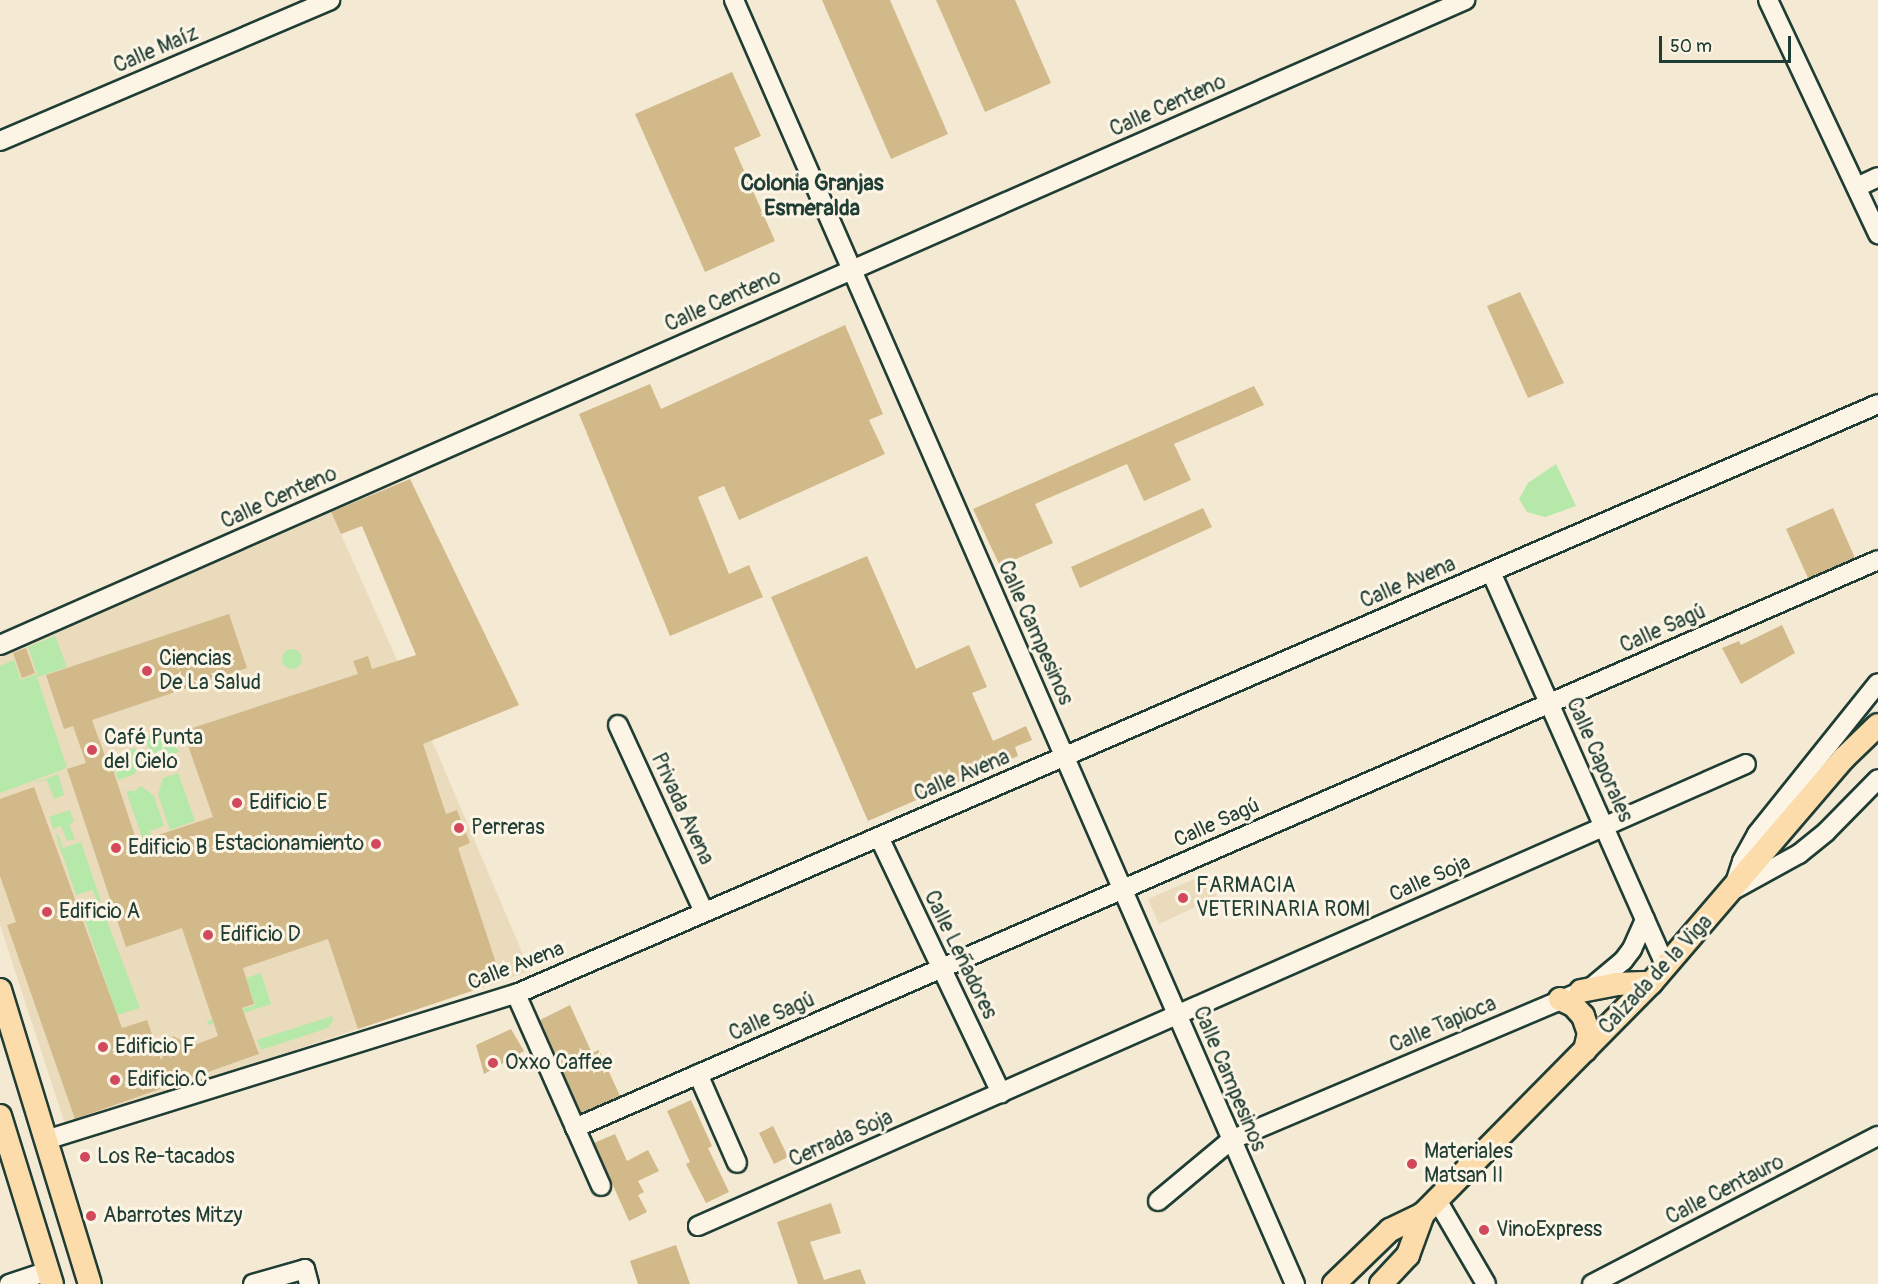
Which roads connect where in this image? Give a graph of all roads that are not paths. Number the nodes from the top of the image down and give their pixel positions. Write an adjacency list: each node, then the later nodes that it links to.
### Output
1 (330, 0): 5 (street, Calle Maíz)
2 (734, 0): 9 (street, Calle Campesinos)
3 (1465, 0): 9 (street, Calle Centeno)
4 (1768, 0): 7 (street)
5 (0, 141)
6 (1878, 177): 7 (street)
7 (1857, 187): 8 (street)
8 (1878, 234)
9 (850, 269): 13 (street, Calle Centeno); 18 (street, Calle Campesinos)
10 (1878, 404): 12 (street, Calle Avena)
11 (1878, 560): 15 (street, Calle Sagú)
12 (1491, 572): 15 (street, Calle Caporales); 18 (street, Calle Avena)
13 (0, 645)
14 (1878, 683): 24 (street)
15 (1549, 703): 21 (street, Calle Caporales); 23 (street, Calle Sagú)
16 (1878, 724): 24 (main road, Calzada de la Viga)
17 (618, 725): 25 (street, Privada Avena)
18 (1065, 756): 22 (street, Calle Avena); 23 (street, Calle Campesinos)
19 (1746, 764): 21 (street, Calle Soja)
20 (1878, 779): 24 (street)
21 (1604, 827): 26 (street, Calle Caporales); 32 (street, Calle Soja)
22 (879, 837): 25 (street, Calle Avena); 27 (street, Calle Leñadores)
23 (1123, 889): 27 (street, Calle Sagú); 32 (street, Calle Campesinos)
24 (1733, 890): 28 (main road, Calzada de la Viga)
25 (704, 912): 30 (street, Calle Avena)
26 (1645, 920): 28 (street, Calle Caporales); 31 (street, Calle Tapioca)
27 (941, 968): 34 (street, Calle Sagú); 35 (street, Calle Leñadores)
28 (1659, 975): 31 (main road); 33 (main road, Calzada de la Viga)
29 (0, 990): 39 (main road)
30 (516, 994): 37 (street); 39 (street, Calle Avena)
31 (1571, 995): 33 (main road); 40 (street, Calle Tapioca)
32 (1177, 1015): 35 (street, Calle Soja); 40 (street, Calle Campesinos)
33 (1586, 1051): 44 (main road, Calzada de la Viga)
34 (698, 1074): 37 (street, Calle Sagú); 41 (street)
35 (1001, 1093): 45 (street, Cerrada Soja)
36 (0, 1116): 47 (main road)
37 (575, 1128): 42 (street)
38 (1878, 1136): 55 (street, Calle Centauro)
39 (46, 1140): 49 (main road)
40 (1231, 1140): 43 (street, Calle Tapioca); 51 (street, Calle Campesinos)
41 (737, 1163)
42 (601, 1186)
43 (1158, 1201)
44 (1430, 1207): 52 (main road, Calzada de la Viga); 53 (main road, Calzada de la Viga); 54 (street)
45 (698, 1226)
46 (307, 1276): 50 (street)
47 (50, 1277): 48 (street)
48 (9, 1284)
49 (90, 1284)
50 (253, 1284)
51 (1295, 1284)
52 (1334, 1284)
53 (1381, 1284)
54 (1486, 1284)
55 (1593, 1284)

